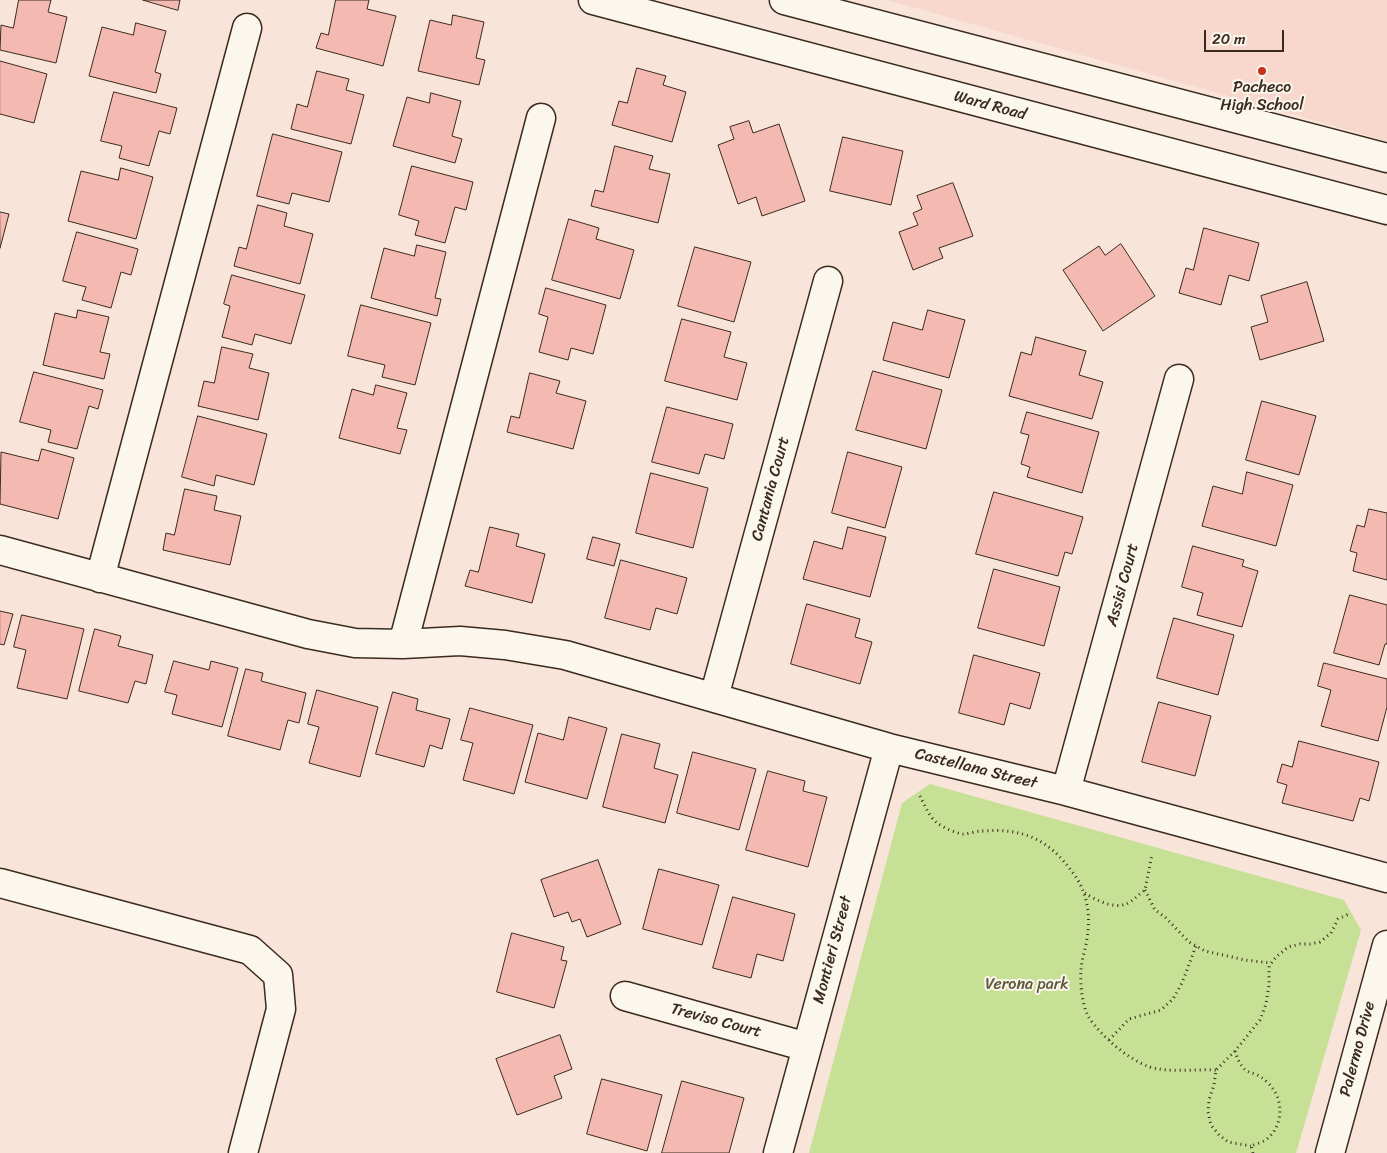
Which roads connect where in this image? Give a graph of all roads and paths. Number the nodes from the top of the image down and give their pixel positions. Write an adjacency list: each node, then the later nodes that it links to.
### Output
1 (593, 0): 6 (street, Ward Road)
2 (784, 0): 5 (street)
3 (247, 28): 10 (street)
4 (541, 118): 11 (street)
5 (1387, 158)
6 (1387, 210)
7 (828, 281): 12 (street, Cantania Court)
8 (1180, 379): 14 (street, Assisi Court)
9 (0, 550): 10 (street, Castellana Street)
10 (100, 578): 11 (street, Castellana Street)
11 (403, 644): 12 (street, Castellana Street)
12 (714, 697): 13 (street, Castellana Street)
13 (889, 748): 14 (street, Castellana Street); 27 (street, Montieri Street)
14 (1066, 791): 17 (street, Castellana Street)
15 (920, 796): 20 (path)
16 (1152, 854): 19 (path)
17 (1387, 878)
18 (0, 882): 31 (street)
19 (1145, 890): 20 (path); 23 (path)
20 (1085, 893): 26 (path)
21 (1349, 914): 24 (path)
22 (1387, 945): 34 (street, Palermo Drive)
23 (1196, 946): 24 (path); 26 (path)
24 (1271, 962): 28 (path)
25 (625, 996): 27 (street, Treviso Court)
26 (1110, 1040): 29 (path)
27 (807, 1046): 32 (street, Montieri Street)
28 (1235, 1051): 29 (path); 30 (path)
29 (1216, 1070): 30 (path)
30 (1251, 1146): 33 (path)
31 (243, 1153)
32 (778, 1153)
33 (1253, 1153)
34 (1330, 1153)

